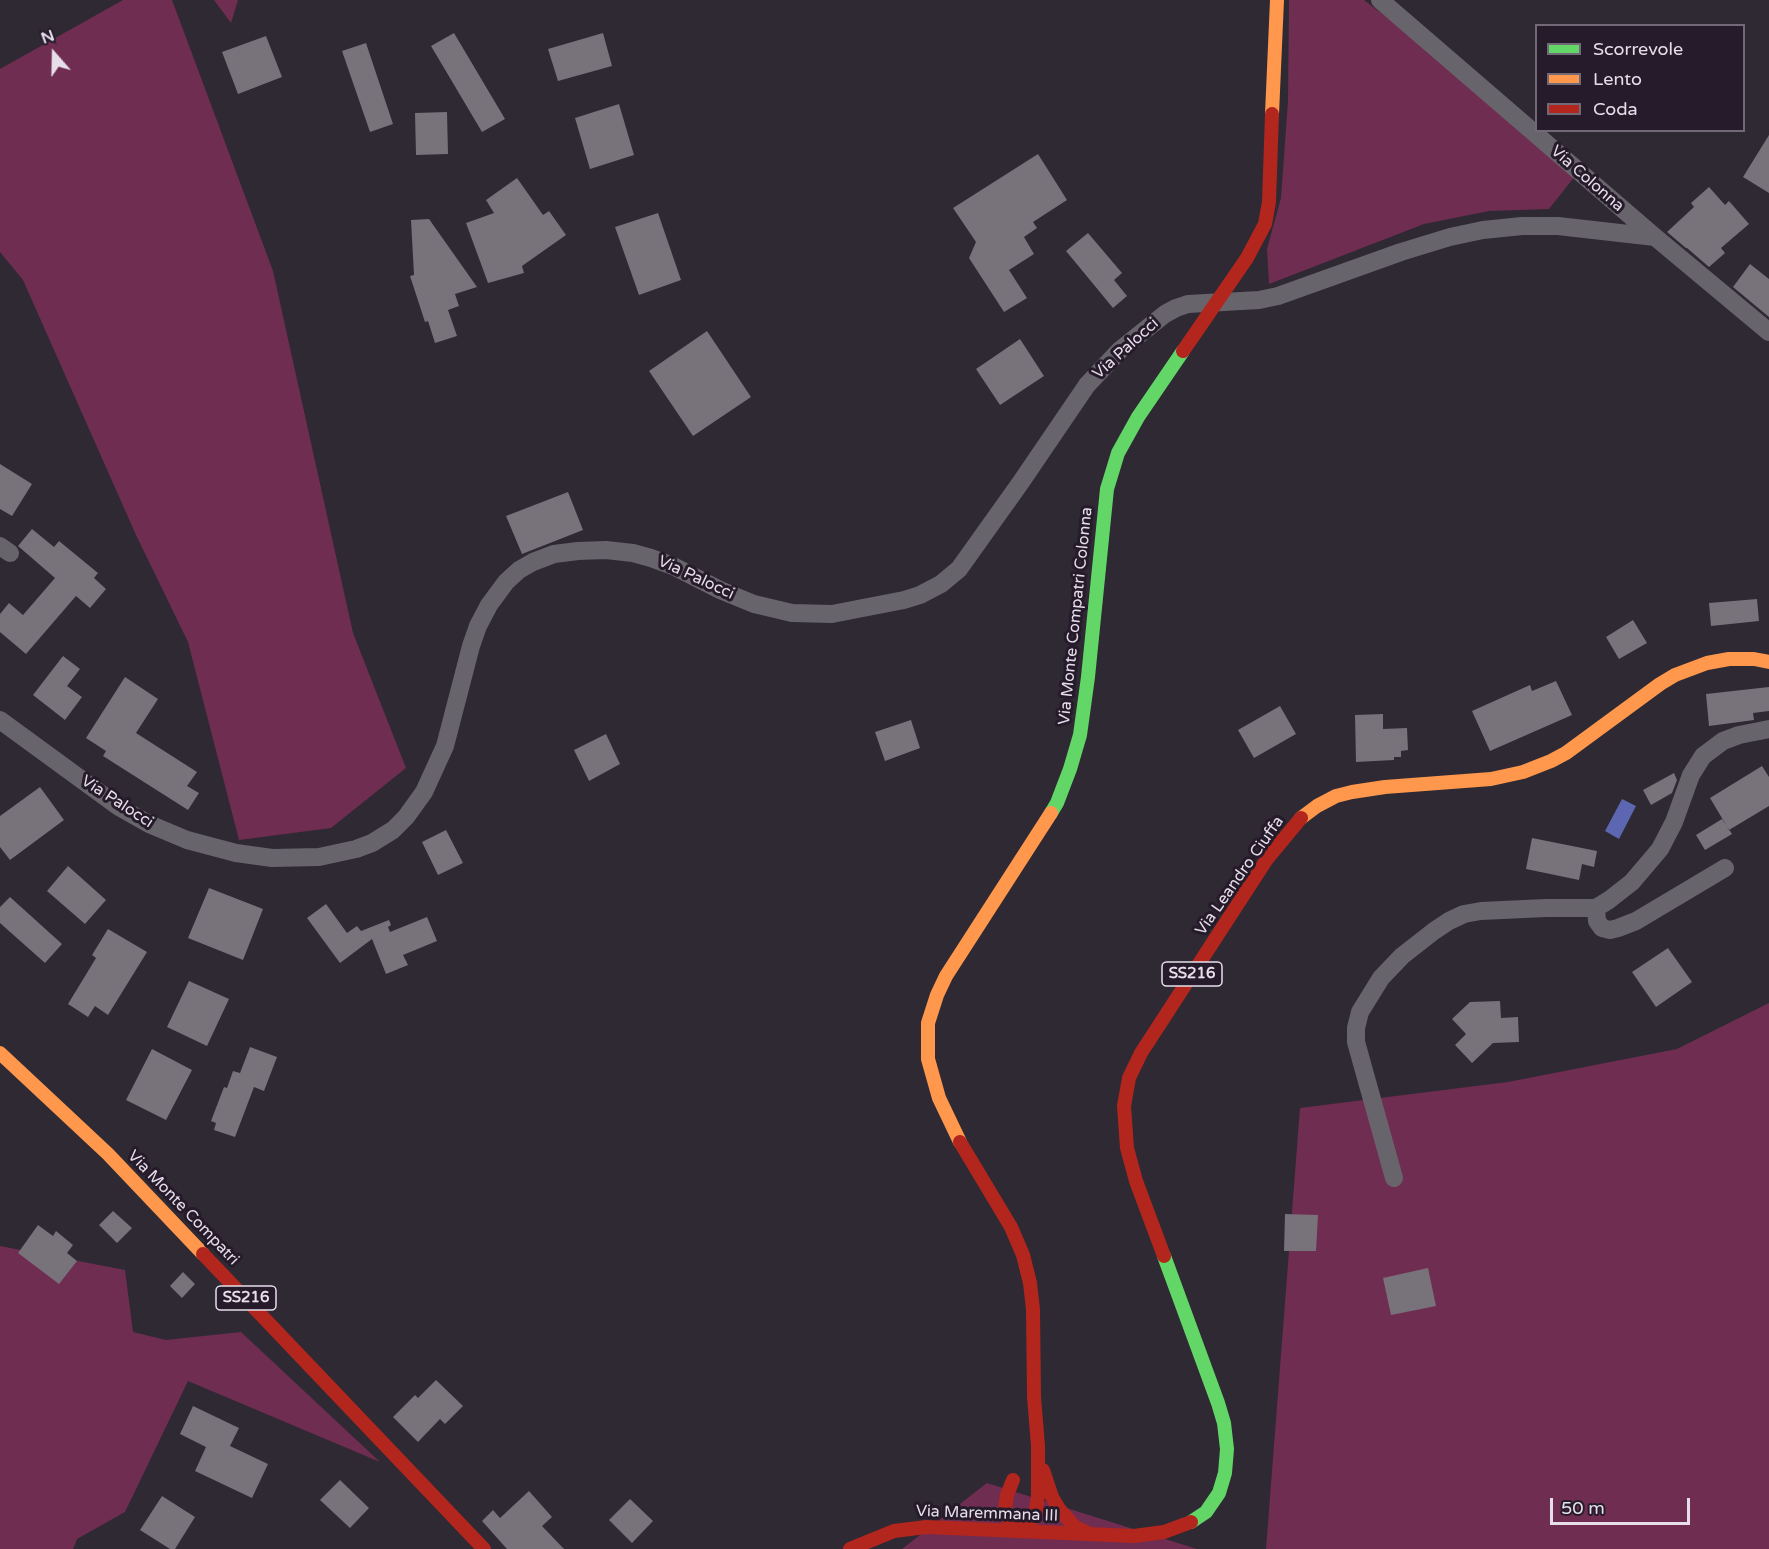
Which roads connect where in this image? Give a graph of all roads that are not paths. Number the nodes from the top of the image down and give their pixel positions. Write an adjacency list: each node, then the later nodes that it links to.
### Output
1 (1277, 0): 4 (main road, Via Monte Compatri Colonna)
2 (1380, 0): 3 (street, Via Colonna)
3 (1654, 237): 4 (street, Via Palocci); 5 (street, Via Colonna)
4 (1218, 301): 7 (street, Via Palocci); 13 (main road, Via Monte Compatri Colonna)
5 (1769, 332)
6 (1769, 662): 18 (main road, Via Leandro Ciuffa / SS216)
7 (0, 720)
8 (1769, 729): 10 (street)
9 (1725, 868): 10 (street)
10 (1596, 909): 12 (street)
11 (0, 1053): 19 (main road, Via Monte Compatri / SS216)
12 (1394, 1178)
13 (1034, 1397): 14 (main road, Via Monte Compatri Colonna); 15 (main road, Via Monte Compatri Colonna)
14 (1038, 1446): 17 (main road, Via Monte Compatri Colonna); 18 (main road, Via Monte Compatri Colonna)
15 (1023, 1453)
16 (953, 1528): 17 (main road, Via Maremmana III / SS216); 17 (main road); 20 (main road, Via Maremmana III / SS216)
17 (1020, 1531): 18 (main road, Via Maremmana III / SS216)
18 (1090, 1534)
19 (484, 1549)
20 (849, 1549)

